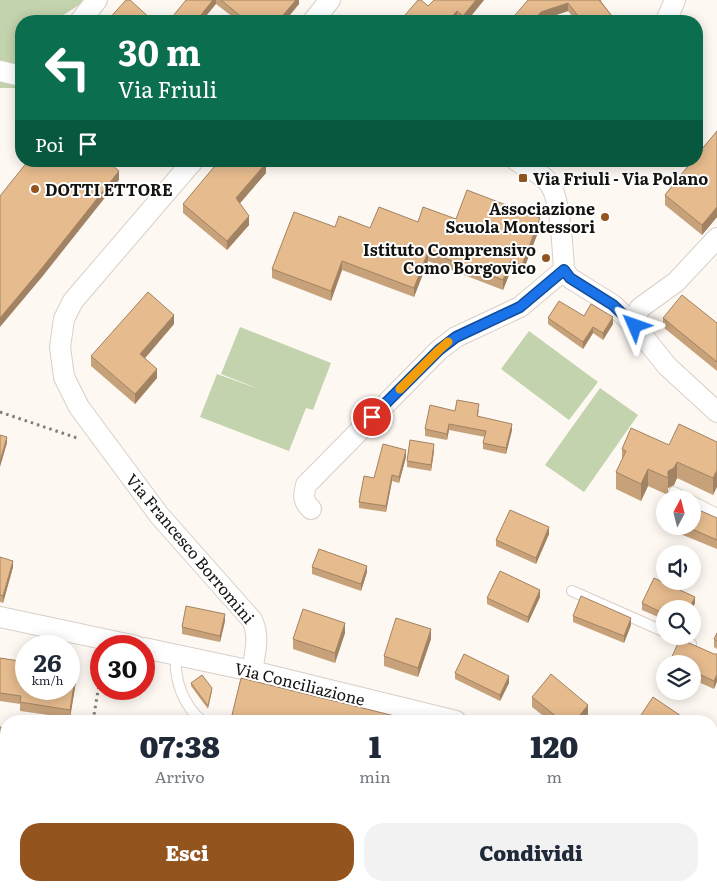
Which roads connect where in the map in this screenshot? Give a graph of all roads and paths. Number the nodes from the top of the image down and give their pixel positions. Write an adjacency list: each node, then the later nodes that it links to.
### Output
1 (97, 0): 4 (street)
2 (330, 0): 5 (street)
3 (675, 0): 6 (street)
4 (85, 15)
5 (318, 15)
6 (669, 15)
7 (0, 71): 8 (street)
8 (15, 75)
9 (188, 167): 16 (street, Via Francesco Borromini)
10 (528, 167): 12 (street)
11 (717, 238): 13 (street)
12 (564, 270): 13 (street); 18 (street)
13 (635, 326): 15 (street)
14 (0, 412): 16 (path)
15 (717, 412)
16 (98, 432): 28 (street, Via Francesco Borromini)
17 (701, 506): 19 (lane)
18 (311, 509)
19 (717, 514)
20 (572, 591): 22 (lane)
21 (0, 617): 23 (street)
22 (656, 628)
23 (90, 636)
24 (694, 645): 25 (lane)
25 (700, 648)
26 (155, 650): 27 (street, Via Conciliazione)
27 (176, 655): 28 (street, Via Conciliazione); 31 (lane)
28 (252, 671): 32 (street, Via Conciliazione)
29 (96, 700): 30 (path)
30 (94, 715)
31 (195, 715)
32 (432, 715)

